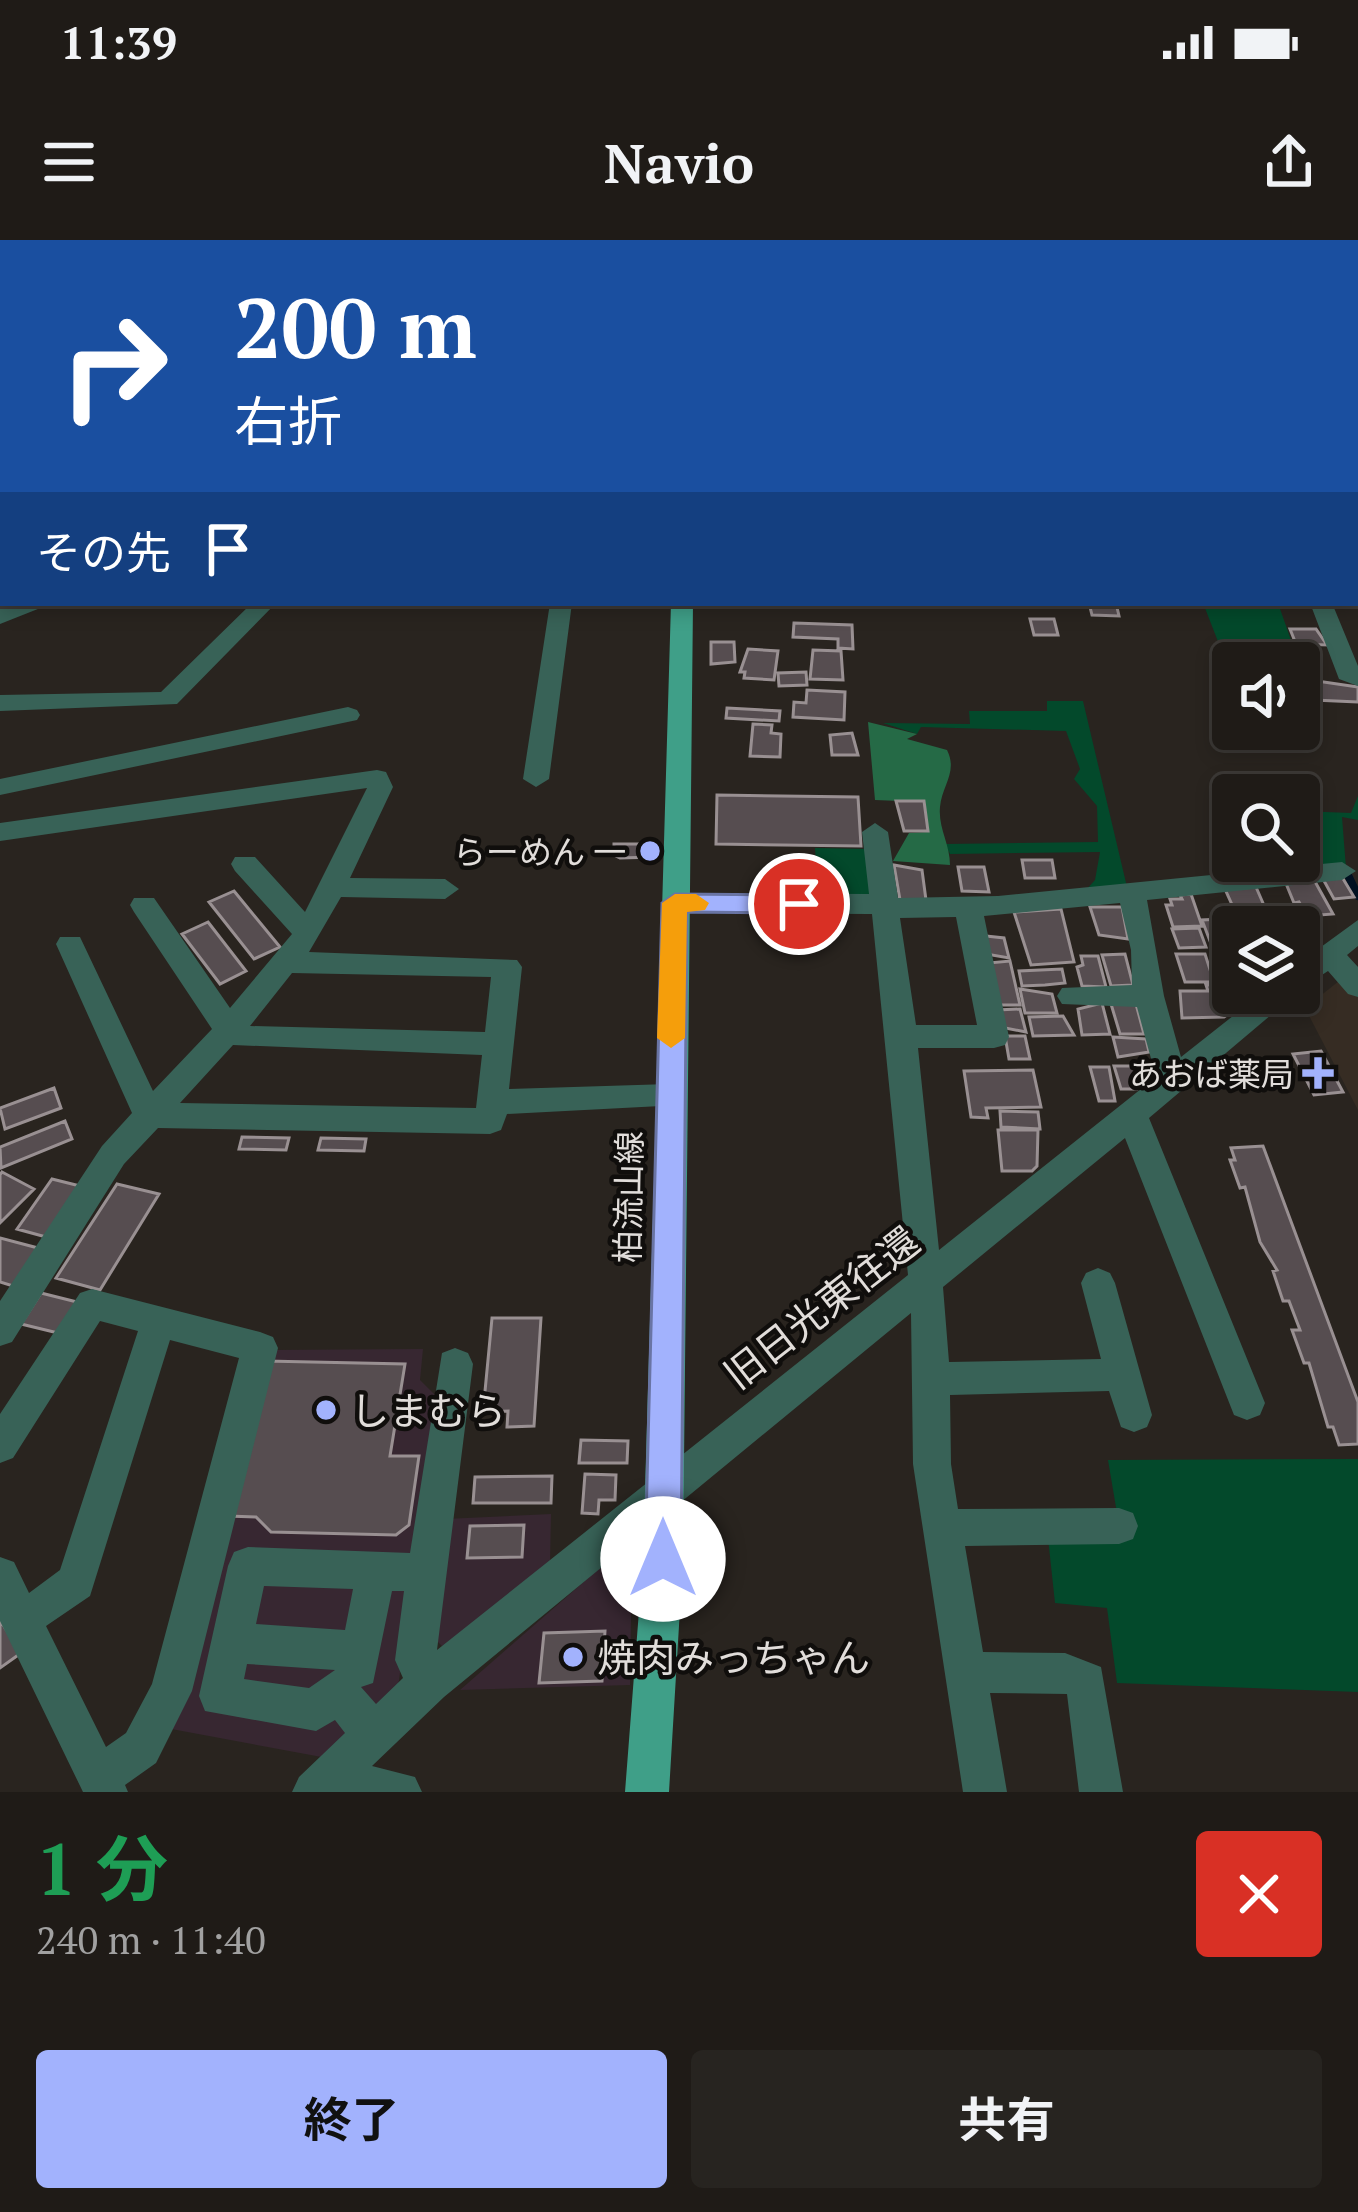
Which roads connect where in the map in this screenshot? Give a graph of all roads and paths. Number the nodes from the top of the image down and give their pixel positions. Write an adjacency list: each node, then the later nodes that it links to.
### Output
1 (33, 606): 6 (street)
2 (262, 606): 8 (street)
3 (561, 606): 11 (street)
4 (682, 606): 21 (main road, 柏流山線)
5 (1322, 606): 7 (street)
6 (0, 617)
7 (1358, 679)
8 (0, 704)
9 (348, 715): 10 (street)
10 (136, 758): 12 (street); 13 (street)
11 (536, 779)
12 (0, 787)
13 (154, 811): 14 (street); 18 (street)
14 (0, 832)
15 (875, 832): 23 (street)
16 (244, 864): 25 (street)
17 (1342, 871): 20 (street)
18 (335, 886): 19 (street); 25 (street)
19 (445, 889)
20 (1131, 891): 24 (street); 33 (street)
21 (675, 903): 23 (street); 39 (main road, 柏流山線)
22 (144, 905): 35 (street)
23 (882, 906): 24 (street); 36 (street)
24 (968, 907): 36 (street)
25 (311, 930): 30 (street)
26 (1358, 930): 28 (street)
27 (70, 944): 42 (street)
28 (1329, 953): 29 (street); 31 (street)
29 (1320, 961)
30 (286, 962): 35 (street); 37 (street)
31 (1358, 986)
32 (1072, 996): 33 (street)
33 (1149, 996): 38 (street)
34 (1256, 1014): 38 (street, 旧日光東往還)
35 (229, 1030): 37 (street); 42 (street)
36 (902, 1036): 43 (street)
37 (496, 1043): 40 (street)
38 (1172, 1081): 41 (street, 旧日光東往還)
39 (669, 1096): 40 (street); 53 (main road, 柏流山線)
40 (492, 1102): 42 (street)
41 (1131, 1114): 43 (street, 旧日光東往還); 50 (street)
42 (149, 1115): 46 (street)
43 (925, 1282): 49 (street); 53 (street, 旧日光東往還)
44 (1098, 1282): 48 (street)
45 (159, 1319): 52 (street); 59 (street); 65 (street)
46 (0, 1331)
47 (455, 1364): 57 (street)
48 (1121, 1376): 49 (street); 51 (street)
49 (933, 1378): 55 (street)
50 (1247, 1402)
51 (1134, 1415)
52 (0, 1446)
53 (662, 1494): 63 (street, 旧日光東往還); 71 (main road, 柏流山線)
54 (1119, 1526): 55 (street)
55 (942, 1528): 62 (street)
56 (376, 1571): 57 (street); 60 (street); 61 (street)
57 (427, 1574): 63 (street)
58 (0, 1576): 59 (street)
59 (19, 1618): 68 (street)
60 (232, 1642): 61 (street); 66 (street)
61 (362, 1652): 64 (street)
62 (965, 1672): 72 (street); 73 (street)
63 (429, 1682): 67 (street, 旧日光東往還)
64 (337, 1690): 66 (street); 67 (street)
65 (171, 1691): 66 (street); 68 (street)
66 (220, 1696)
67 (374, 1735): 69 (street, 旧日光東往還)
68 (103, 1784)
69 (319, 1787): 70 (street)
70 (400, 1792)
71 (647, 1792)
72 (986, 1792)
73 (1101, 1792)

